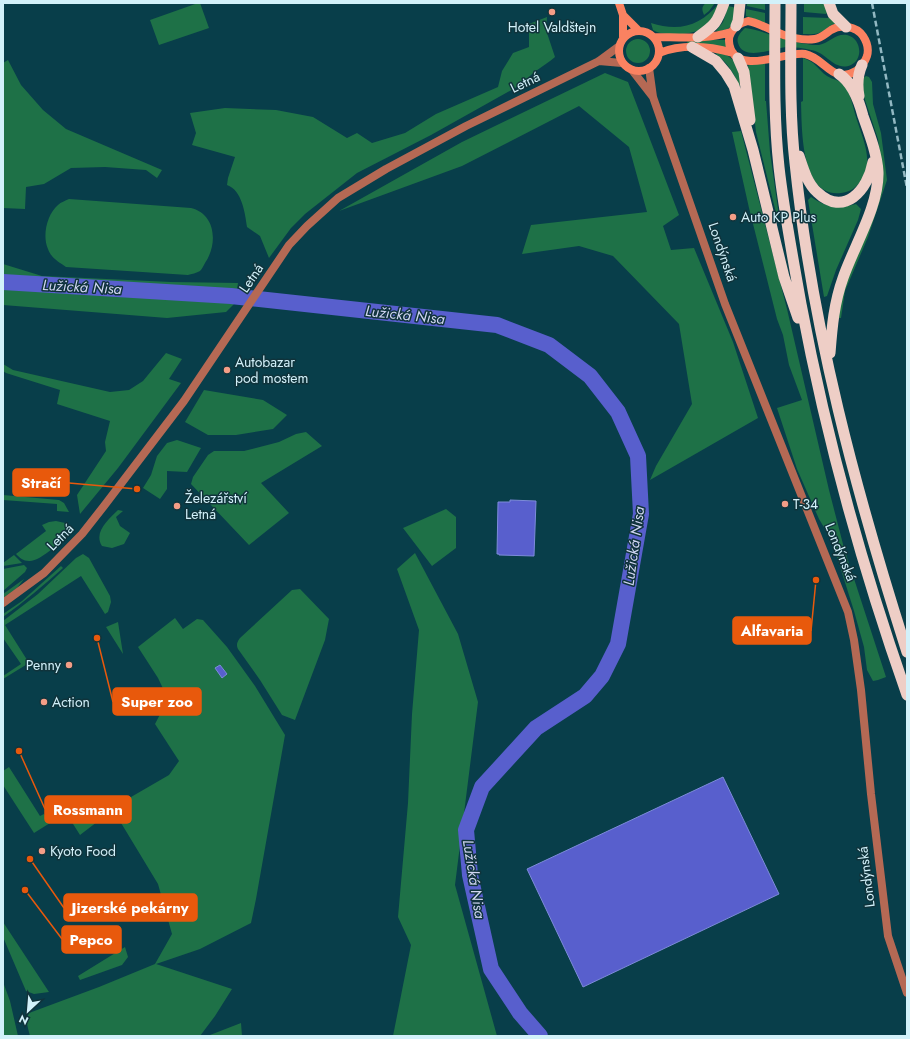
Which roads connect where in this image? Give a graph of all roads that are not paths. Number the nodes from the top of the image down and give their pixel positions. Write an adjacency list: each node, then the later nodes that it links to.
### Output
1 (619, 3): 7 (main road)
2 (724, 3): 13 (highway)
3 (740, 3): 9 (highway)
4 (775, 3): 29 (highway, Londýnská)
5 (791, 3): 26 (highway)
6 (829, 3): 8 (highway)
7 (624, 15): 10 (main road); 11 (main road)
8 (846, 27): 9 (main road); 20 (main road)
9 (734, 29): 13 (main road); 17 (main road)
10 (638, 30): 11 (main road); 12 (main road)
11 (623, 37): 14 (main road)
12 (654, 37): 13 (main road); 16 (main road)
13 (698, 37)
14 (618, 47): 18 (street, Letná); 19 (main road)
15 (692, 47): 16 (main road); 17 (main road); 27 (highway)
16 (659, 53): 21 (main road)
17 (735, 56): 23 (main road); 27 (highway)
18 (599, 61): 19 (street); 31 (street, Letná)
19 (622, 63): 22 (main road, Londýnská)
20 (862, 65): 23 (main road); 25 (highway)
21 (649, 68): 22 (main road); 24 (street, Londýnská)
22 (632, 70): 24 (street, Londýnská)
23 (840, 74): 25 (highway)
24 (653, 97): 34 (street, Londýnská)
25 (860, 105): 28 (highway)
26 (793, 137): 28 (highway); 30 (highway)
27 (753, 150): 29 (highway)
28 (874, 156): 30 (highway)
29 (811, 357): 33 (highway, Londýnská)
30 (828, 366): 32 (highway)
31 (3, 603)
32 (907, 652)
33 (907, 695)
34 (907, 993)

